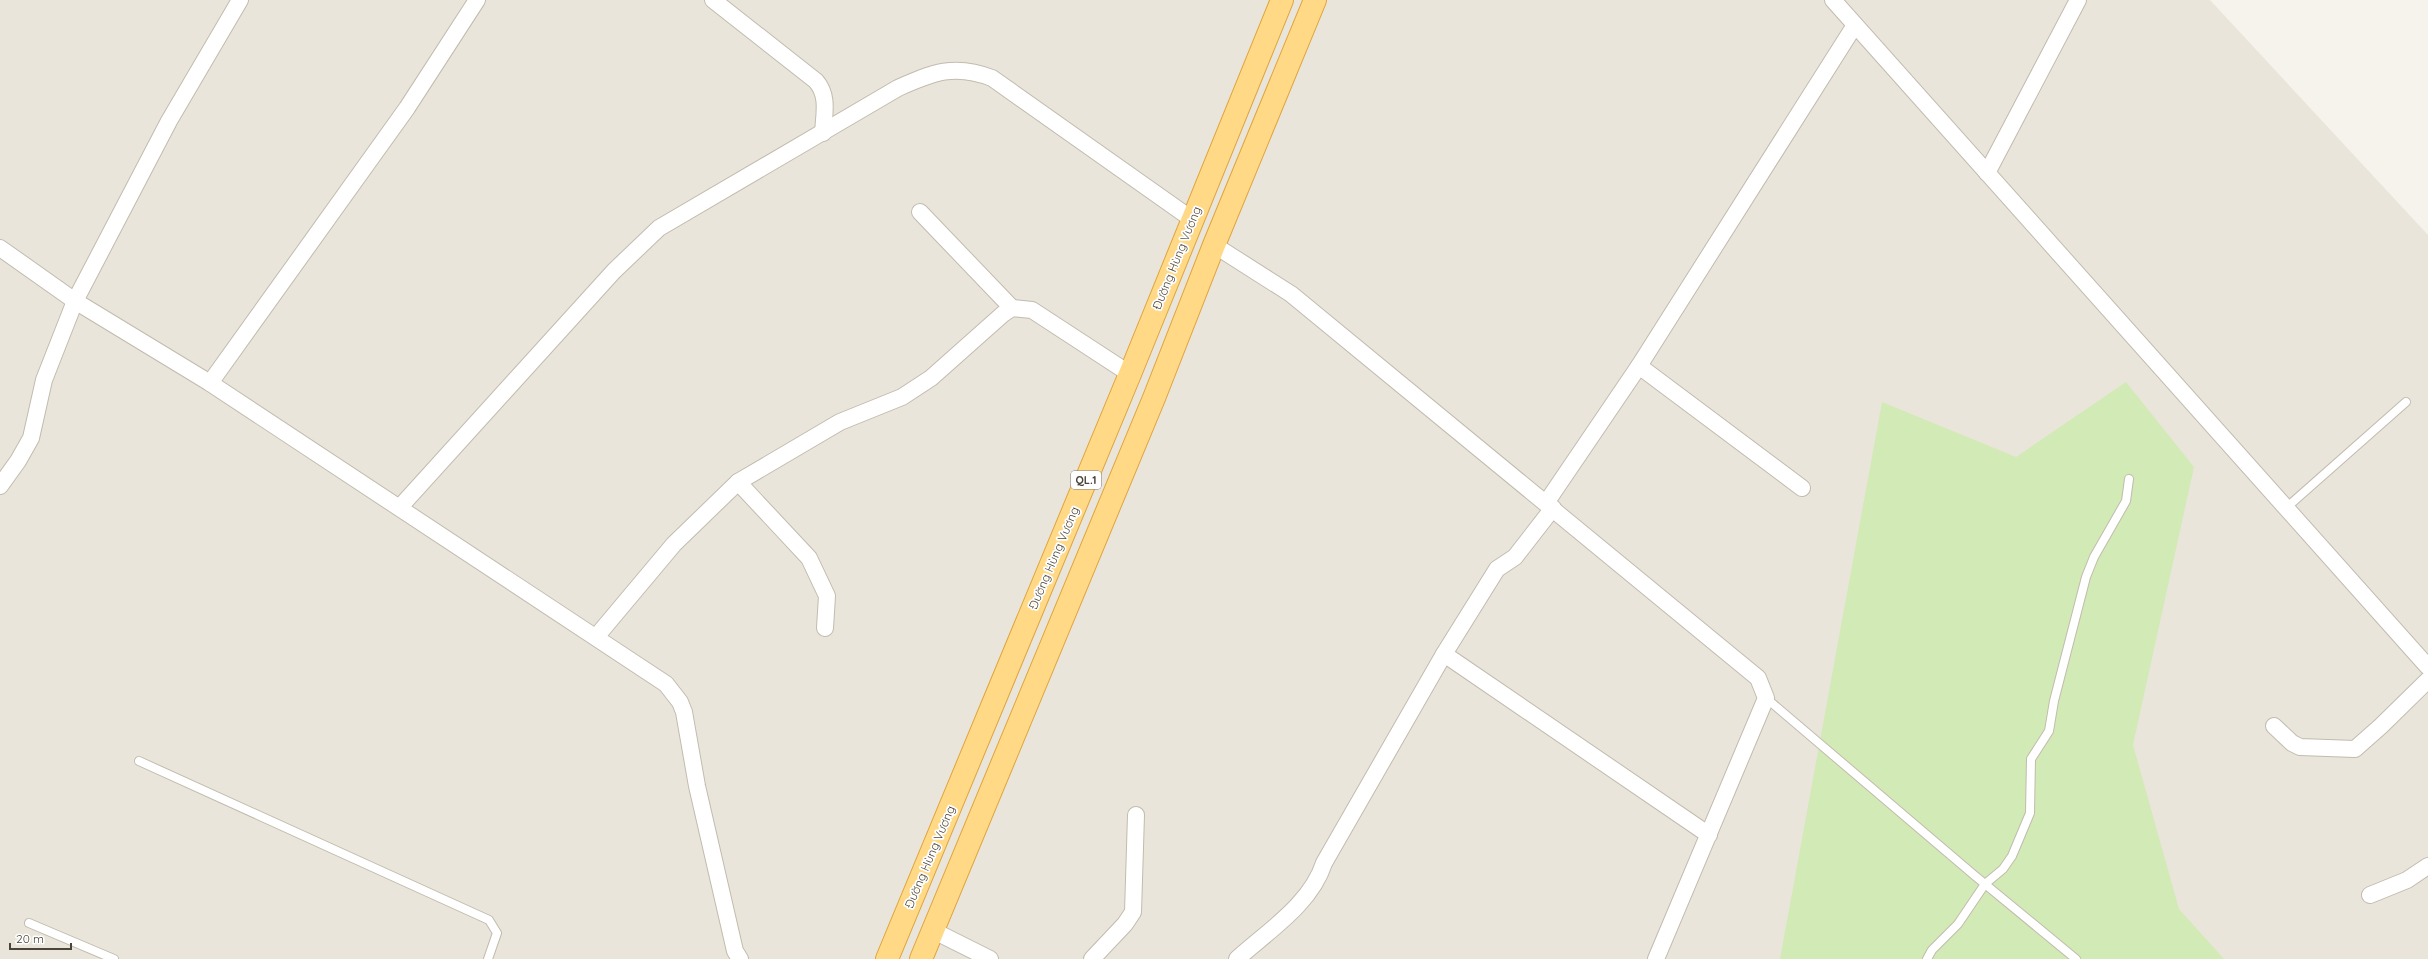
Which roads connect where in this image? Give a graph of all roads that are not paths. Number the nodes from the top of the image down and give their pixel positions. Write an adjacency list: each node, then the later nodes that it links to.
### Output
1 (240, 0): 15 (street)
2 (477, 0): 19 (street)
3 (713, 0): 9 (street)
4 (1282, 0): 12 (highway, Đường Hùng Vương / QL.1)
5 (1314, 0): 13 (highway, QL.1)
6 (1833, 0): 8 (street)
7 (2078, 0): 10 (street)
8 (1856, 25): 10 (street); 17 (street)
9 (823, 132): 12 (street); 26 (street)
10 (1987, 173): 27 (street)
11 (920, 212): 16 (street)
12 (1193, 220): 18 (highway, Đường Hùng Vương / QL.1)
13 (1214, 245): 25 (street); 42 (highway, QL.1)
14 (0, 248): 15 (street)
15 (75, 301): 19 (street); 23 (street)
16 (1012, 308): 18 (street); 22 (street)
17 (1639, 366): 24 (street); 25 (street)
18 (1130, 374): 46 (highway, Đường Hùng Vương / QL.1)
19 (210, 383): 26 (street)
20 (2406, 402): 27 (lane)
21 (2129, 479): 39 (lane)
22 (738, 482): 28 (street); 29 (street)
23 (0, 486)
24 (1802, 488)
25 (1549, 506): 30 (street); 33 (street)
26 (400, 507): 29 (street)
27 (2286, 508): 31 (street)
28 (825, 628)
29 (596, 637): 45 (street)
30 (1444, 654): 37 (street); 50 (street)
31 (2428, 667)
32 (2428, 680): 34 (street)
33 (1766, 698): 37 (street); 39 (lane)
34 (2274, 726)
35 (139, 761): 44 (lane)
36 (1136, 815): 49 (street)
37 (1709, 834): 51 (street)
38 (2428, 866): 40 (street)
39 (1985, 884): 52 (lane); 53 (lane)
40 (2370, 894)
41 (28, 923): 43 (lane)
42 (932, 930): 47 (highway, QL.1); 48 (street)
43 (114, 959)
44 (488, 959)
45 (740, 959)
46 (887, 959)
47 (921, 959)
48 (990, 959)
49 (1092, 959)
50 (1236, 959)
51 (1656, 959)
52 (1927, 959)
53 (2076, 959)

